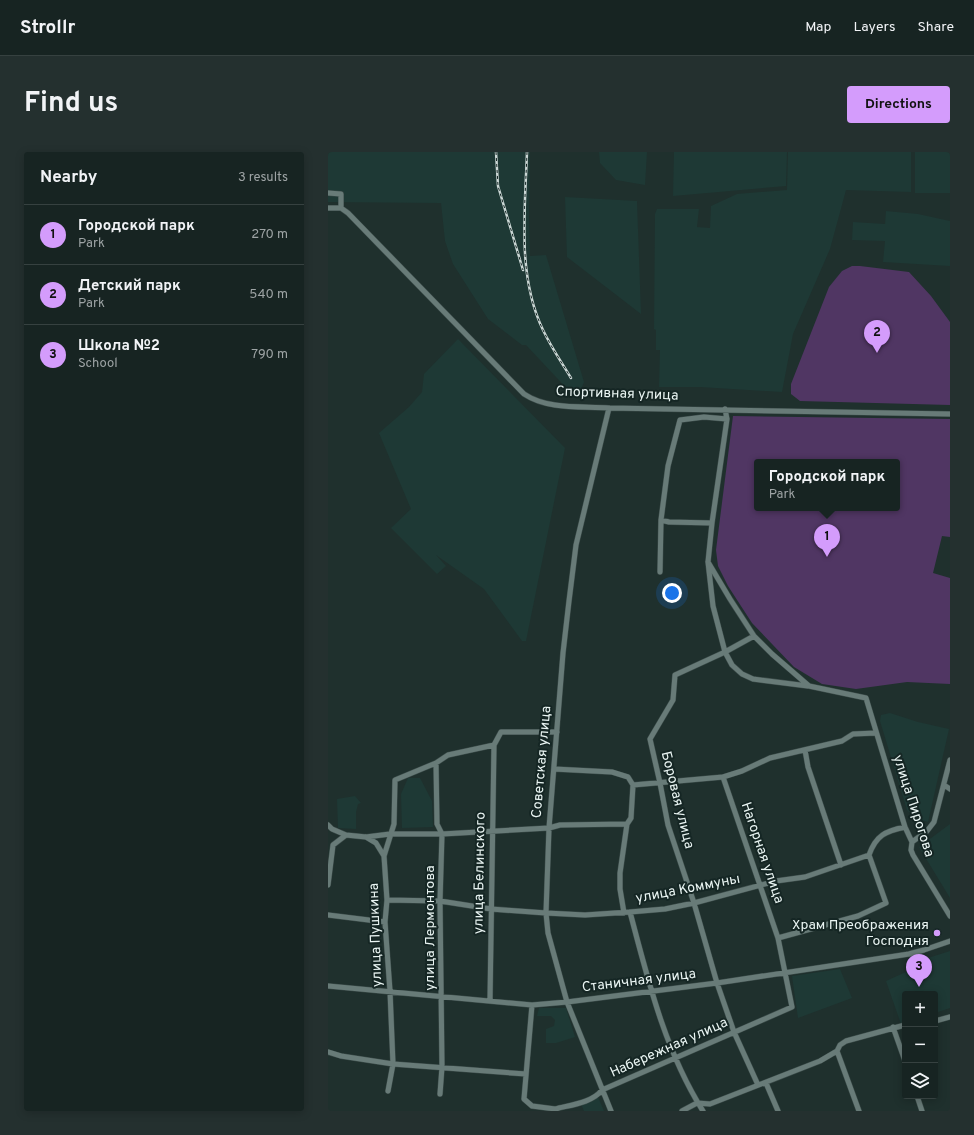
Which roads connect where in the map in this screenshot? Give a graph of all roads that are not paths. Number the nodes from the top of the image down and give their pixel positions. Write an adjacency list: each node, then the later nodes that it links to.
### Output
1 (328, 193): 3 (street)
2 (328, 208): 3 (street)
3 (340, 208): 4 (street, Спортивная улица)
4 (609, 408): 5 (street, Спортивная улица); 15 (street, Советская улица)
5 (725, 409): 6 (street, Спортивная улица); 7 (street)
6 (950, 414)
7 (727, 419): 8 (street); 9 (street)
8 (661, 520): 9 (street); 11 (street)
9 (712, 523): 10 (street)
10 (708, 562): 12 (street); 13 (street)
11 (660, 572)
12 (754, 636): 13 (street, Боровая улица); 14 (street)
13 (725, 652): 14 (street); 23 (street, Боровая улица)
14 (809, 686): 16 (street, улица Пирогова)
15 (557, 732): 17 (street); 21 (street, Советская улица)
16 (876, 733): 18 (street); 29 (street, улица Пирогова)
17 (494, 745): 20 (street); 31 (street, улица Белинского)
18 (805, 750): 22 (street); 39 (street)
19 (950, 760): 25 (street)
20 (436, 763): 32 (street, улица Пушкина); 33 (street, улица Лермонтова)
21 (554, 769): 24 (street); 30 (street, Советская улица)
22 (723, 777): 23 (street); 41 (street, Нагорная улица)
23 (660, 783): 24 (street); 44 (street, Боровая улица)
24 (633, 785): 27 (street)
25 (944, 785): 26 (street); 36 (street)
26 (950, 789)
27 (627, 824): 30 (street); 48 (street)
28 (328, 825): 34 (street)
29 (905, 827): 36 (street, улица Пирогова); 37 (street)
30 (549, 828): 31 (street); 47 (street, Советская улица)
31 (492, 832): 33 (street); 45 (street, улица Белинского)
32 (390, 834): 33 (street); 35 (street); 38 (street, улица Пушкина)
33 (442, 834): 43 (street, улица Лермонтова)
34 (346, 835): 35 (street); 40 (street)
35 (366, 837): 38 (street)
36 (912, 842): 50 (street, улица Пирогова)
37 (869, 855): 39 (street, улица Коммуны); 52 (street)
38 (384, 856): 42 (street, улица Пушкина)
39 (841, 865): 41 (street, улица Коммуны)
40 (328, 885)
41 (760, 886): 44 (street, улица Коммуны); 52 (street, Нагорная улица)
42 (387, 900): 43 (street, улица Коммуны); 51 (street, улица Пушкина)
43 (440, 901): 45 (street, улица Коммуны); 59 (street, улица Лермонтова)
44 (694, 903): 46 (street, улица Коммуны); 55 (street, Боровая улица)
45 (491, 909): 47 (street, улица Коммуны); 60 (street, улица Белинского)
46 (630, 912): 48 (street, улица Коммуны); 57 (street)
47 (546, 913): 48 (street, улица Коммуны); 61 (street, Советская улица)
48 (624, 913)
49 (328, 915): 51 (street)
50 (950, 915)
51 (385, 922): 58 (street, улица Пушкина)
52 (778, 938): 54 (street, Нагорная улица)
53 (950, 941): 54 (street, Станичная улица)
54 (786, 973): 55 (street, Станичная улица); 63 (street, Нагорная улица)
55 (717, 983): 57 (street, Станичная улица); 68 (street, Боровая улица)
56 (328, 986): 58 (street, Станичная улица)
57 (651, 991): 61 (street, Станичная улица); 72 (street)
58 (390, 992): 59 (street, Станичная улица); 73 (street, улица Пушкина)
59 (442, 996): 60 (street, Станичная улица); 74 (street, улица Лермонтова)
60 (490, 1000): 62 (street, Станичная улица)
61 (567, 1002): 62 (street, Станичная улица); 79 (street, Советская улица)
62 (532, 1005): 75 (street)
63 (792, 1007): 68 (street, Набережная улица)
64 (950, 1017): 65 (street)
65 (938, 1020)
66 (902, 1026): 67 (street)
67 (893, 1028): 69 (street); 71 (street)
68 (734, 1032): 72 (street, Набережная улица); 77 (street, Боровая улица)
69 (837, 1051): 76 (street); 88 (street)
70 (328, 1052): 73 (street)
71 (902, 1053)
72 (675, 1058): 79 (street, Набережная улица); 82 (street)
73 (392, 1064): 74 (street); 78 (street, улица Пушкина)
74 (442, 1067): 75 (street); 80 (street, улица Лермонтова)
75 (526, 1074): 83 (street)
76 (766, 1083): 77 (street); 87 (street)
77 (758, 1085): 82 (street)
78 (388, 1090)
79 (602, 1090): 83 (street, Набережная улица); 84 (street, Советская улица)
80 (440, 1094)
81 (918, 1099): 89 (street)
82 (698, 1103): 85 (street); 86 (street)
83 (555, 1110)
84 (611, 1111)
85 (682, 1111)
86 (703, 1111)
87 (778, 1111)
88 (859, 1111)
89 (922, 1111)

